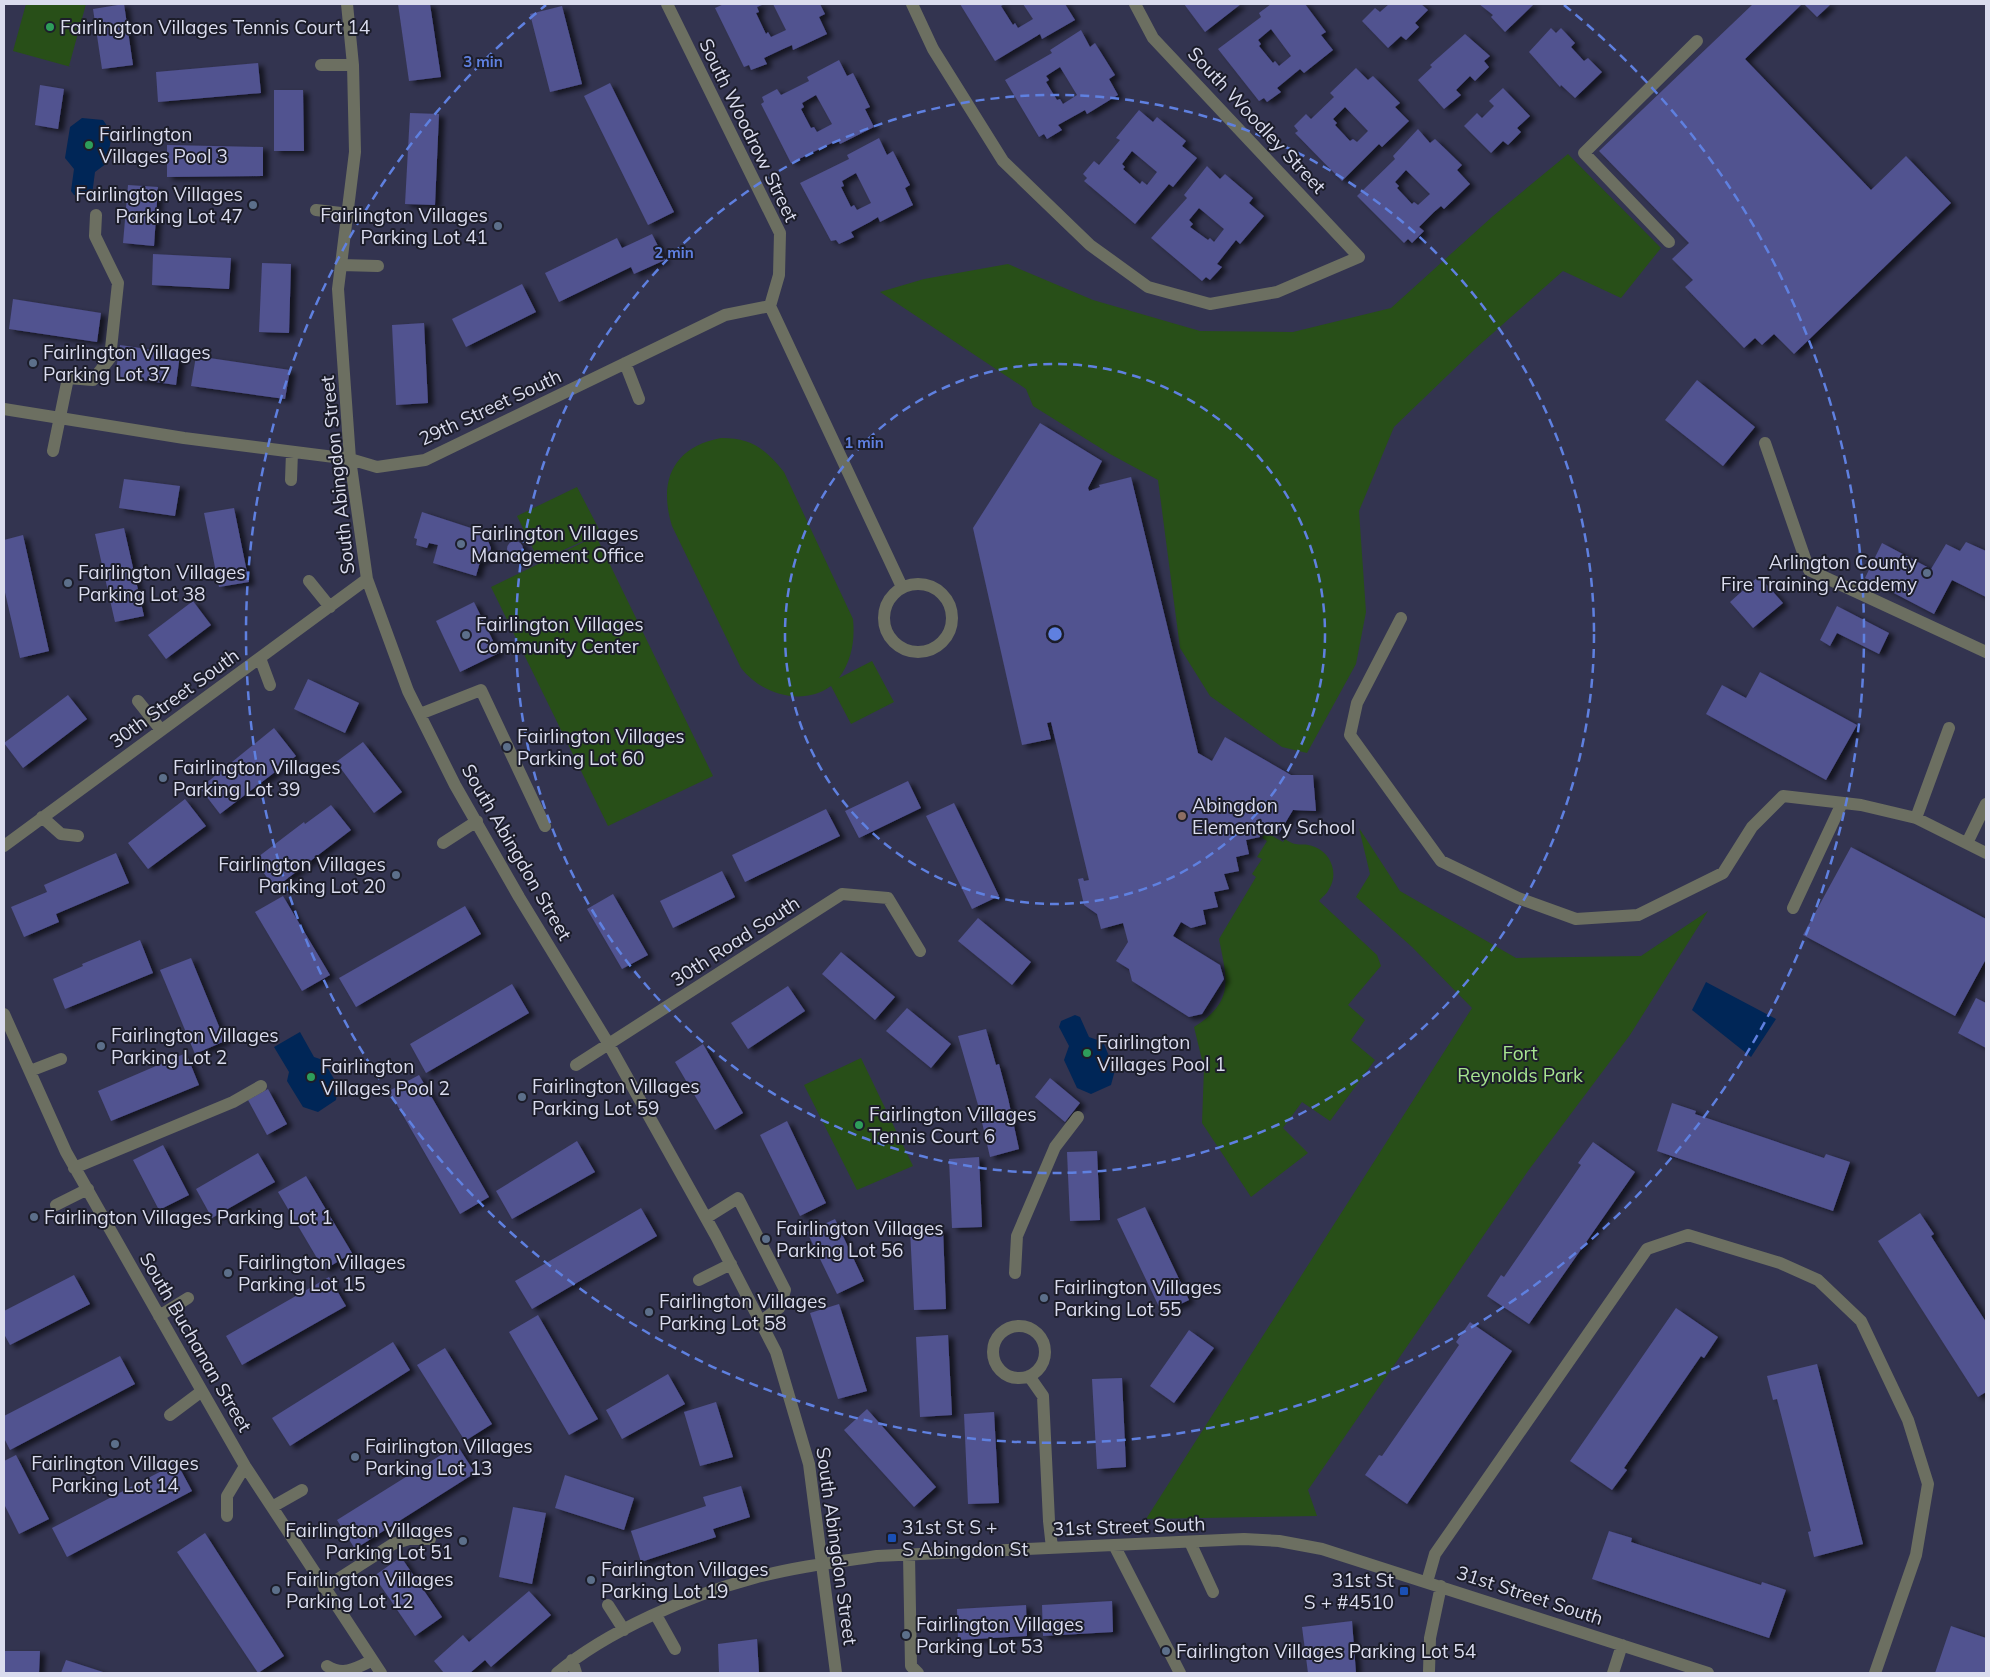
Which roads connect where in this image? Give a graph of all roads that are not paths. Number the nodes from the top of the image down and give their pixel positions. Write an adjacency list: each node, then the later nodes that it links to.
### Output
1 (347, 4): 7 (street, South Abingdon Street)
2 (667, 4): 14 (street, South Woodrow Street)
3 (912, 4): 4 (street, South Woodley Street)
4 (1135, 4)
5 (1697, 41): 11 (street)
6 (321, 65): 7 (street)
7 (353, 65): 10 (street, South Abingdon Street)
8 (316, 210): 10 (street)
9 (96, 214): 18 (street)
10 (348, 214): 12 (street, South Abingdon Street)
11 (1668, 242)
12 (341, 265): 13 (street); 22 (street, South Abingdon Street)
13 (378, 266)
14 (770, 306): 15 (street, 29th Street South); 26 (street)
15 (624, 363): 16 (street); 22 (street, 29th Street South)
16 (639, 398)
17 (4, 410): 18 (street, 29th Street South)
18 (58, 417): 20 (street); 21 (street, 29th Street South)
19 (1765, 442): 29 (street)
20 (53, 451)
21 (292, 452): 22 (street, 29th Street South); 23 (street)
22 (350, 459): 24 (street, South Abingdon Street)
23 (291, 480)
24 (367, 579): 27 (street, 30th Street South); 33 (street, South Abingdon Street)
25 (309, 581): 27 (street)
26 (902, 587): 26 (street)
27 (330, 607): 30 (street, 30th Street South)
28 (1401, 618): 36 (street)
29 (1986, 652)
30 (260, 658): 31 (street); 35 (street, 30th Street South)
31 (270, 685)
32 (138, 701): 35 (street)
33 (420, 714): 40 (street, South Abingdon Street); 41 (street)
34 (1949, 728): 39 (street)
35 (161, 730): 38 (street, 30th Street South)
36 (1842, 803): 39 (street); 47 (street)
37 (1986, 804): 44 (street)
38 (42, 817): 42 (street); 45 (street, 30th Street South)
39 (1916, 818): 44 (street)
40 (477, 821): 43 (street); 50 (street, South Abingdon Street)
41 (546, 826)
42 (78, 836)
43 (442, 843)
44 (1967, 843): 46 (street)
45 (4, 846)
46 (1986, 853)
47 (1794, 908)
48 (920, 951): 50 (street, 30th Road South)
49 (4, 1014): 53 (street, South Buchanan Street)
50 (608, 1043): 52 (street, 30th Road South); 59 (street, South Abingdon Street)
51 (61, 1059): 53 (street)
52 (576, 1065)
53 (30, 1071): 56 (street, South Buchanan Street)
54 (261, 1086): 56 (street)
55 (1078, 1117): 61 (street)
56 (74, 1168): 57 (street, South Buchanan Street)
57 (88, 1189): 58 (street); 64 (street, South Buchanan Street)
58 (56, 1205)
59 (706, 1218): 60 (street, South Abingdon Street); 65 (street)
60 (731, 1264): 62 (street); 65 (street, South Abingdon Street)
61 (1015, 1273)
62 (700, 1280)
63 (188, 1298): 64 (street)
64 (159, 1316): 67 (street, South Buchanan Street)
65 (760, 1322): 78 (street, South Abingdon Street)
66 (1029, 1376): 66 (street); 76 (street)
67 (202, 1392): 68 (street); 69 (street, South Buchanan Street)
68 (170, 1415)
69 (245, 1466): 71 (street, South Buchanan Street); 72 (street)
70 (302, 1490): 71 (street)
71 (272, 1507): 81 (street, South Buchanan Street)
72 (227, 1516)
73 (430, 1539): 81 (street)
74 (1190, 1542): 75 (street, 31st Street South); 79 (street, 31st Street South); 82 (street)
75 (1114, 1545): 76 (street, 31st Street South); 97 (street)
76 (1052, 1548): 77 (street, 31st Street South)
77 (909, 1555): 78 (street, 31st Street South); 96 (street)
78 (824, 1564): 84 (street, 31st Street South); 95 (street, South Abingdon Street)
79 (1426, 1582): 80 (street, 31st Street South); 100 (street)
80 (1441, 1586): 86 (street, 31st Street South); 91 (street)
81 (324, 1588): 89 (street, South Buchanan Street)
82 (1213, 1592)
83 (608, 1605): 85 (street)
84 (656, 1615): 85 (street, 31st Street South); 87 (street)
85 (624, 1630): 88 (street, 31st Street South)
86 (1622, 1645): 98 (street); 99 (street, 31st Street South)
87 (675, 1649)
88 (572, 1660): 93 (street, 31st Street South); 94 (street)
89 (371, 1661): 90 (street); 92 (street, South Buchanan Street)
90 (327, 1666)
91 (1429, 1671)
92 (381, 1673)
93 (556, 1673)
94 (576, 1673)
95 (836, 1673)
96 (918, 1673)
97 (1180, 1673)
98 (1613, 1673)
99 (1708, 1673)
100 (1875, 1673)

